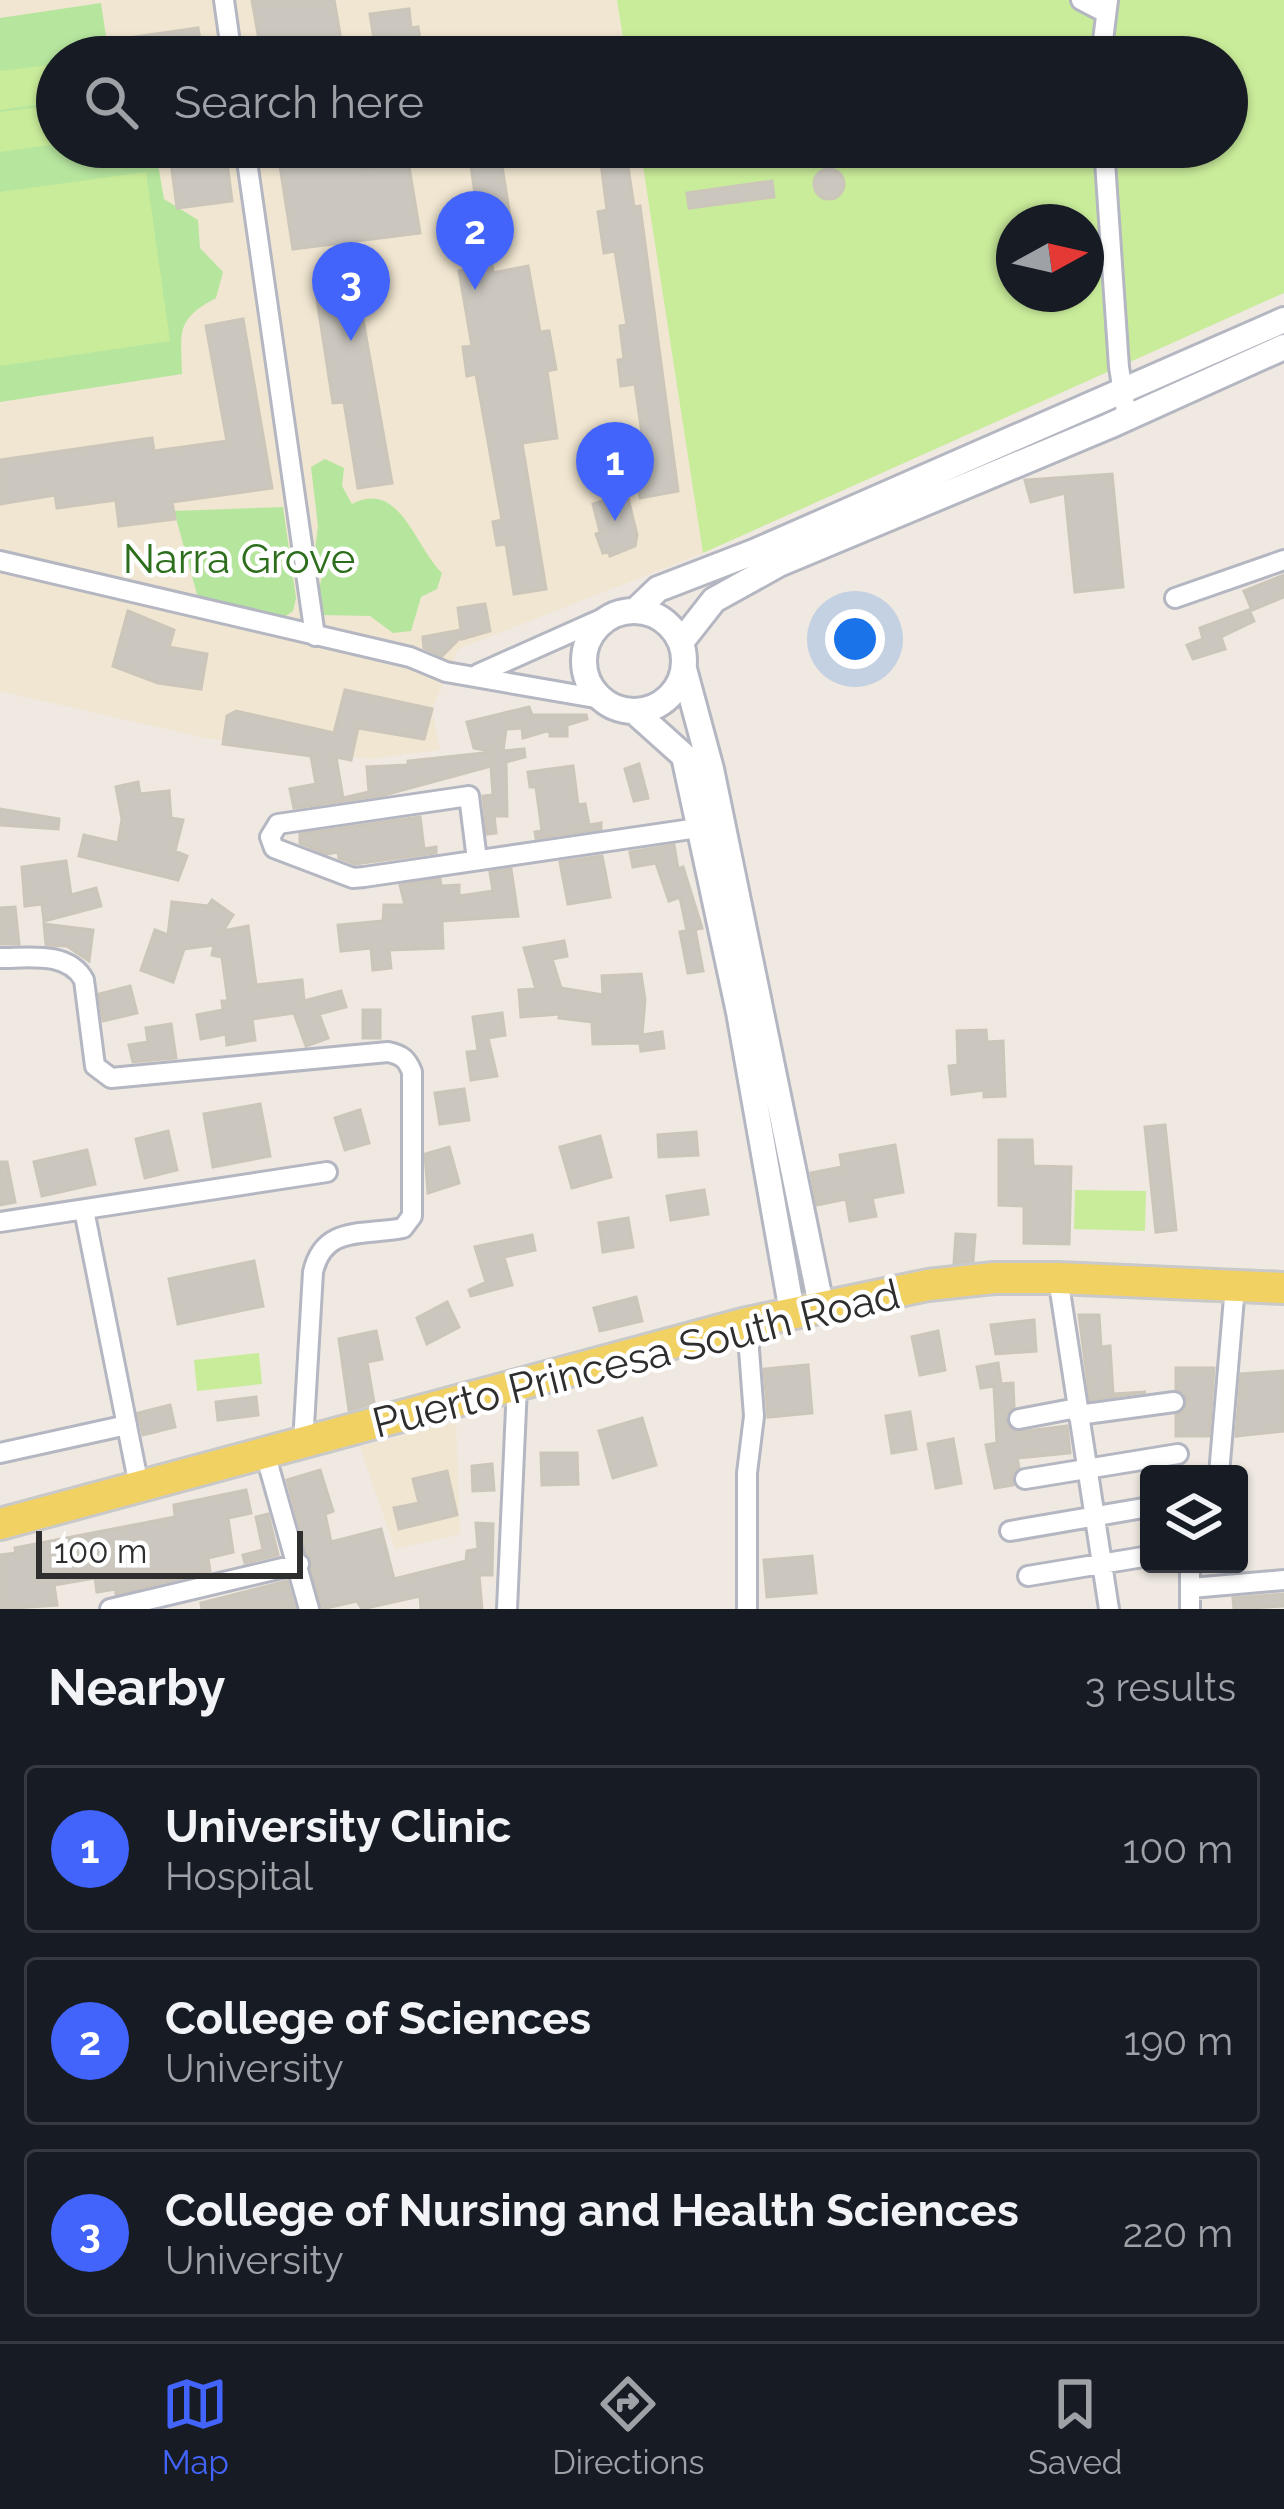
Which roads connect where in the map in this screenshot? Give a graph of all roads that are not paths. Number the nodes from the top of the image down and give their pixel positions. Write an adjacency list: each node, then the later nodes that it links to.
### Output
1 (224, 0): 4 (street)
2 (1081, 0): 3 (street)
3 (1106, 6): 5 (street)
4 (229, 36)
5 (1103, 36)
6 (248, 168): 16 (street)
7 (1106, 168): 10 (street)
8 (1284, 320): 10 (street)
9 (1281, 355): 11 (street)
10 (1121, 391): 11 (street); 15 (street)
11 (1127, 418): 17 (street)
12 (1284, 560): 14 (street)
13 (0, 561): 16 (street)
14 (1175, 598)
15 (626, 611): 17 (street); 19 (street); 20 (street)
16 (315, 636): 19 (street)
17 (681, 642): 18 (street)
18 (684, 669): 21 (street); 31 (street)
19 (478, 674): 20 (street)
20 (601, 699): 21 (street)
21 (635, 712): 22 (street)
22 (698, 828): 23 (street); 31 (street)
23 (477, 860): 23 (street)
24 (0, 958): 38 (street)
25 (327, 1172): 26 (street)
26 (84, 1210): 27 (street); 37 (street)
27 (0, 1222)
28 (1058, 1278): 29 (main road, Puerto Princesa South Road); 31 (main road, Puerto Princesa South Road); 35 (street)
29 (1235, 1286): 30 (main road, Puerto Princesa South Road); 42 (street)
30 (1284, 1288)
31 (806, 1308): 32 (main road, Puerto Princesa South Road)
32 (747, 1323): 33 (main road, Puerto Princesa South Road); 60 (street)
33 (517, 1385): 38 (main road, Puerto Princesa South Road); 59 (street)
34 (1174, 1402): 35 (street)
35 (1078, 1412): 36 (street); 43 (street)
36 (1019, 1419)
37 (128, 1425): 39 (street); 45 (street)
38 (304, 1443): 40 (main road, Puerto Princesa South Road)
39 (0, 1453)
40 (265, 1453): 45 (main road, Puerto Princesa South Road); 51 (street)
41 (1178, 1454): 43 (street)
42 (1220, 1465)
43 (1087, 1467): 44 (street); 47 (street)
44 (1025, 1479)
45 (139, 1486): 48 (main road, Puerto Princesa South Road)
46 (1140, 1508): 47 (street)
47 (1094, 1516): 49 (street); 52 (street)
48 (0, 1524)
49 (1010, 1531)
50 (1140, 1558): 52 (street)
51 (299, 1564): 57 (street); 58 (street)
52 (1101, 1564): 54 (street); 61 (street)
53 (1189, 1573): 56 (street)
54 (1028, 1576)
55 (1284, 1580): 56 (street)
56 (1186, 1603)
57 (110, 1609)
58 (309, 1609)
59 (507, 1609)
60 (747, 1609)
61 (1109, 1609)

